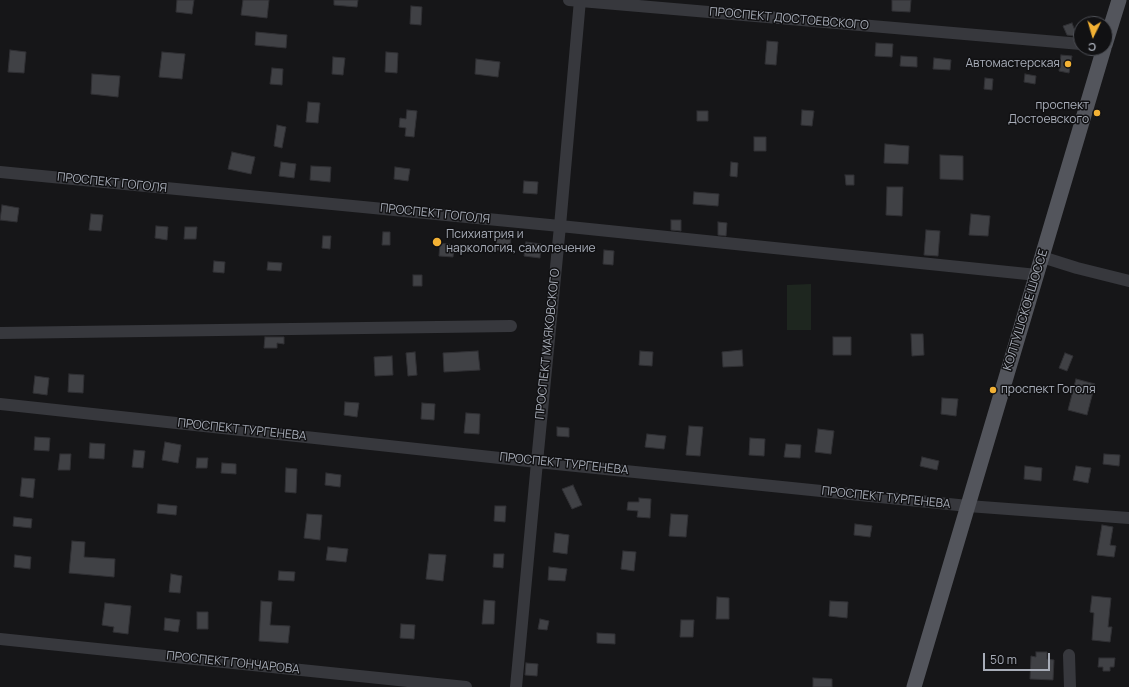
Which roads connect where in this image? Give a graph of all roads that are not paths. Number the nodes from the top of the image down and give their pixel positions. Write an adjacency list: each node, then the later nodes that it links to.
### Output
1 (576, 0): 4 (street, ПРОСПЕКТ ДОСТОЕВСКОГО); 7 (street, ПРОСПЕКТ МАЯКОВСКОГО)
2 (1119, 0): 3 (main road)
3 (1113, 19)
4 (1073, 43)
5 (1102, 56): 8 (main road, КОЛТУШСКОЕ ШОССЕ)
6 (0, 172): 7 (street, ПРОСПЕКТ ГОГОЛЯ)
7 (560, 226): 9 (street, ПРОСПЕКТ ГОГОЛЯ); 14 (street, ПРОСПЕКТ МАЯКОВСКОГО)
8 (1042, 257): 9 (main road, КОЛТУШСКОЕ ШОССЕ); 10 (street)
9 (1037, 275): 15 (main road, КОЛТУШСКОЕ ШОССЕ)
10 (1129, 281)
11 (511, 326): 12 (street)
12 (0, 333)
13 (0, 404): 14 (street, ПРОСПЕКТ ТУРГЕНЕВА)
14 (537, 462): 15 (street, ПРОСПЕКТ ТУРГЕНЕВА); 20 (street, ПРОСПЕКТ МАЯКОВСКОГО)
15 (968, 506): 16 (street, ПРОСПЕКТ ТУРГЕНЕВА); 21 (main road, КОЛТУШСКОЕ ШОССЕ)
16 (1129, 518)
17 (0, 639): 19 (street, ПРОСПЕКТ ГОНЧАРОВА)
18 (1069, 655): 22 (street)
19 (466, 687)
20 (516, 687)
21 (914, 687)
22 (1070, 687)

